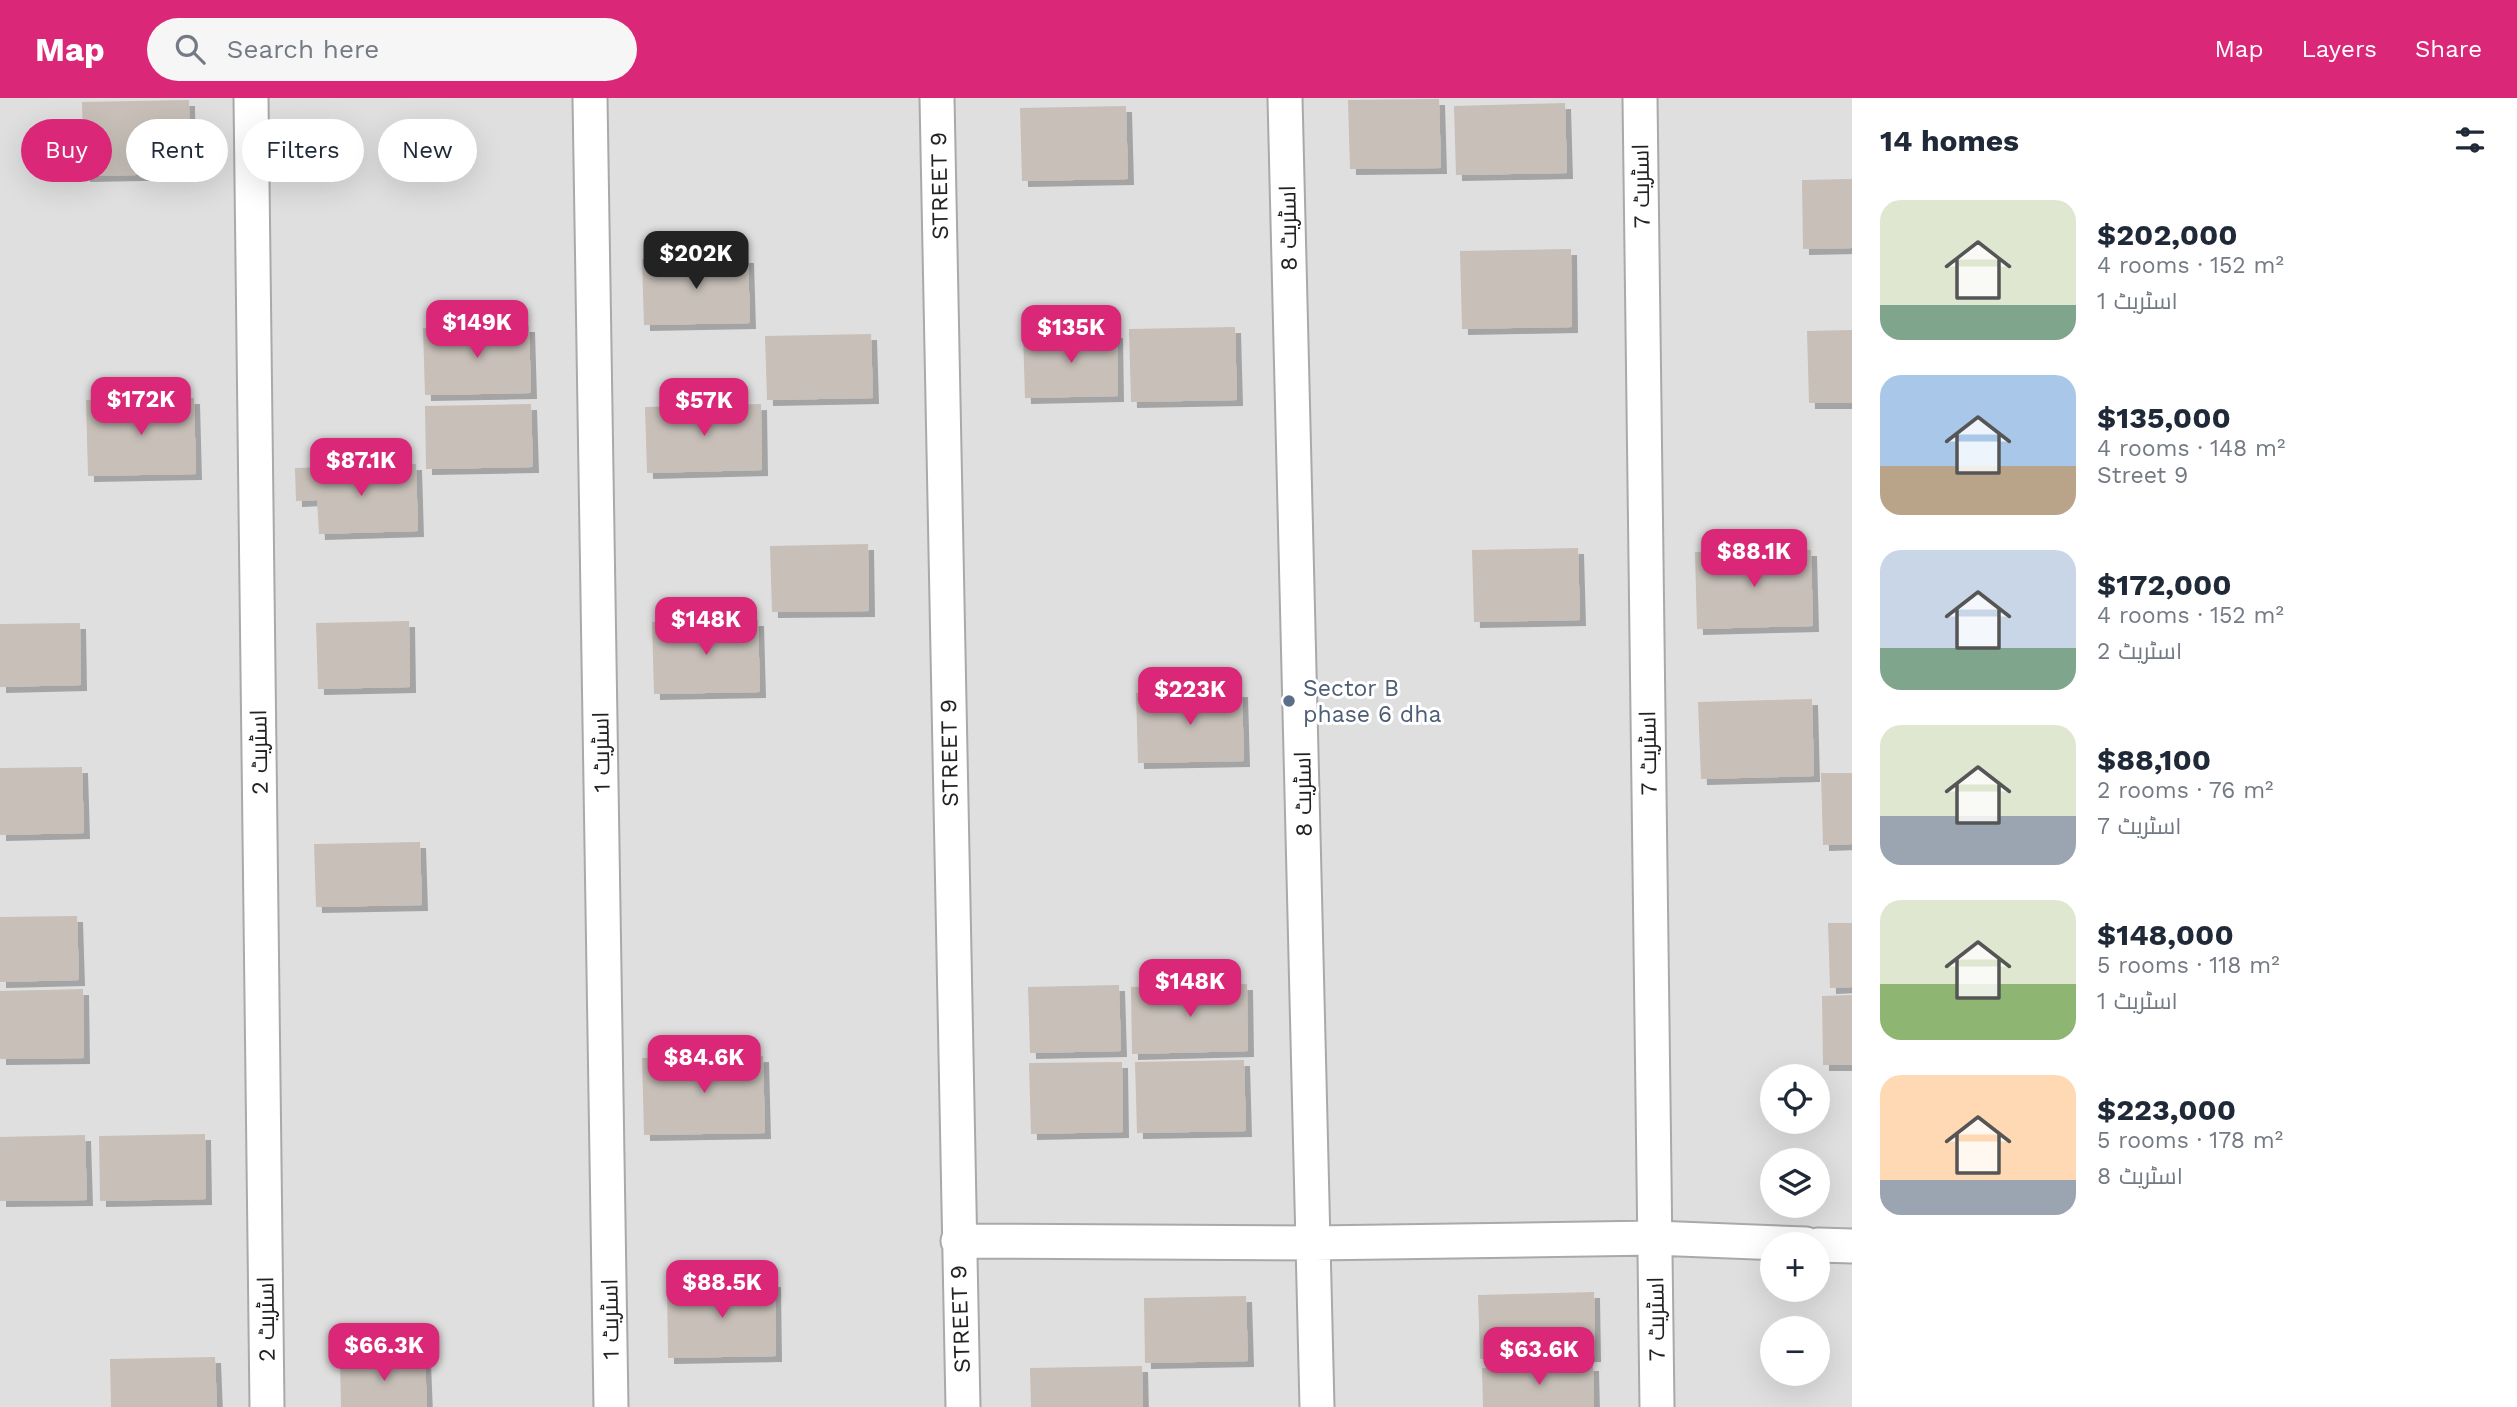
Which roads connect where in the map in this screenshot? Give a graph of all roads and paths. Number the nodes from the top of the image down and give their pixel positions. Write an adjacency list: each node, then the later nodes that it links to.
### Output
1 (251, 98): 12 (street, اسٹریٹ 2)
2 (590, 98): 13 (street, اسٹریٹ 1)
3 (937, 98): 7 (street, STREET 9)
4 (1285, 98): 9 (street, اسٹریٹ 8)
5 (1640, 98): 6 (street, اسٹریٹ 7)
6 (1654, 1238): 8 (street); 9 (street); 16 (street, اسٹریٹ 7)
7 (958, 1241): 9 (street); 14 (street, STREET 9)
8 (1760, 1242)
9 (1314, 1243): 15 (street, اسٹریٹ 8)
10 (1830, 1245): 11 (street)
11 (1852, 1246)
12 (267, 1407)
13 (611, 1407)
14 (963, 1407)
15 (1317, 1407)
16 (1657, 1407)

